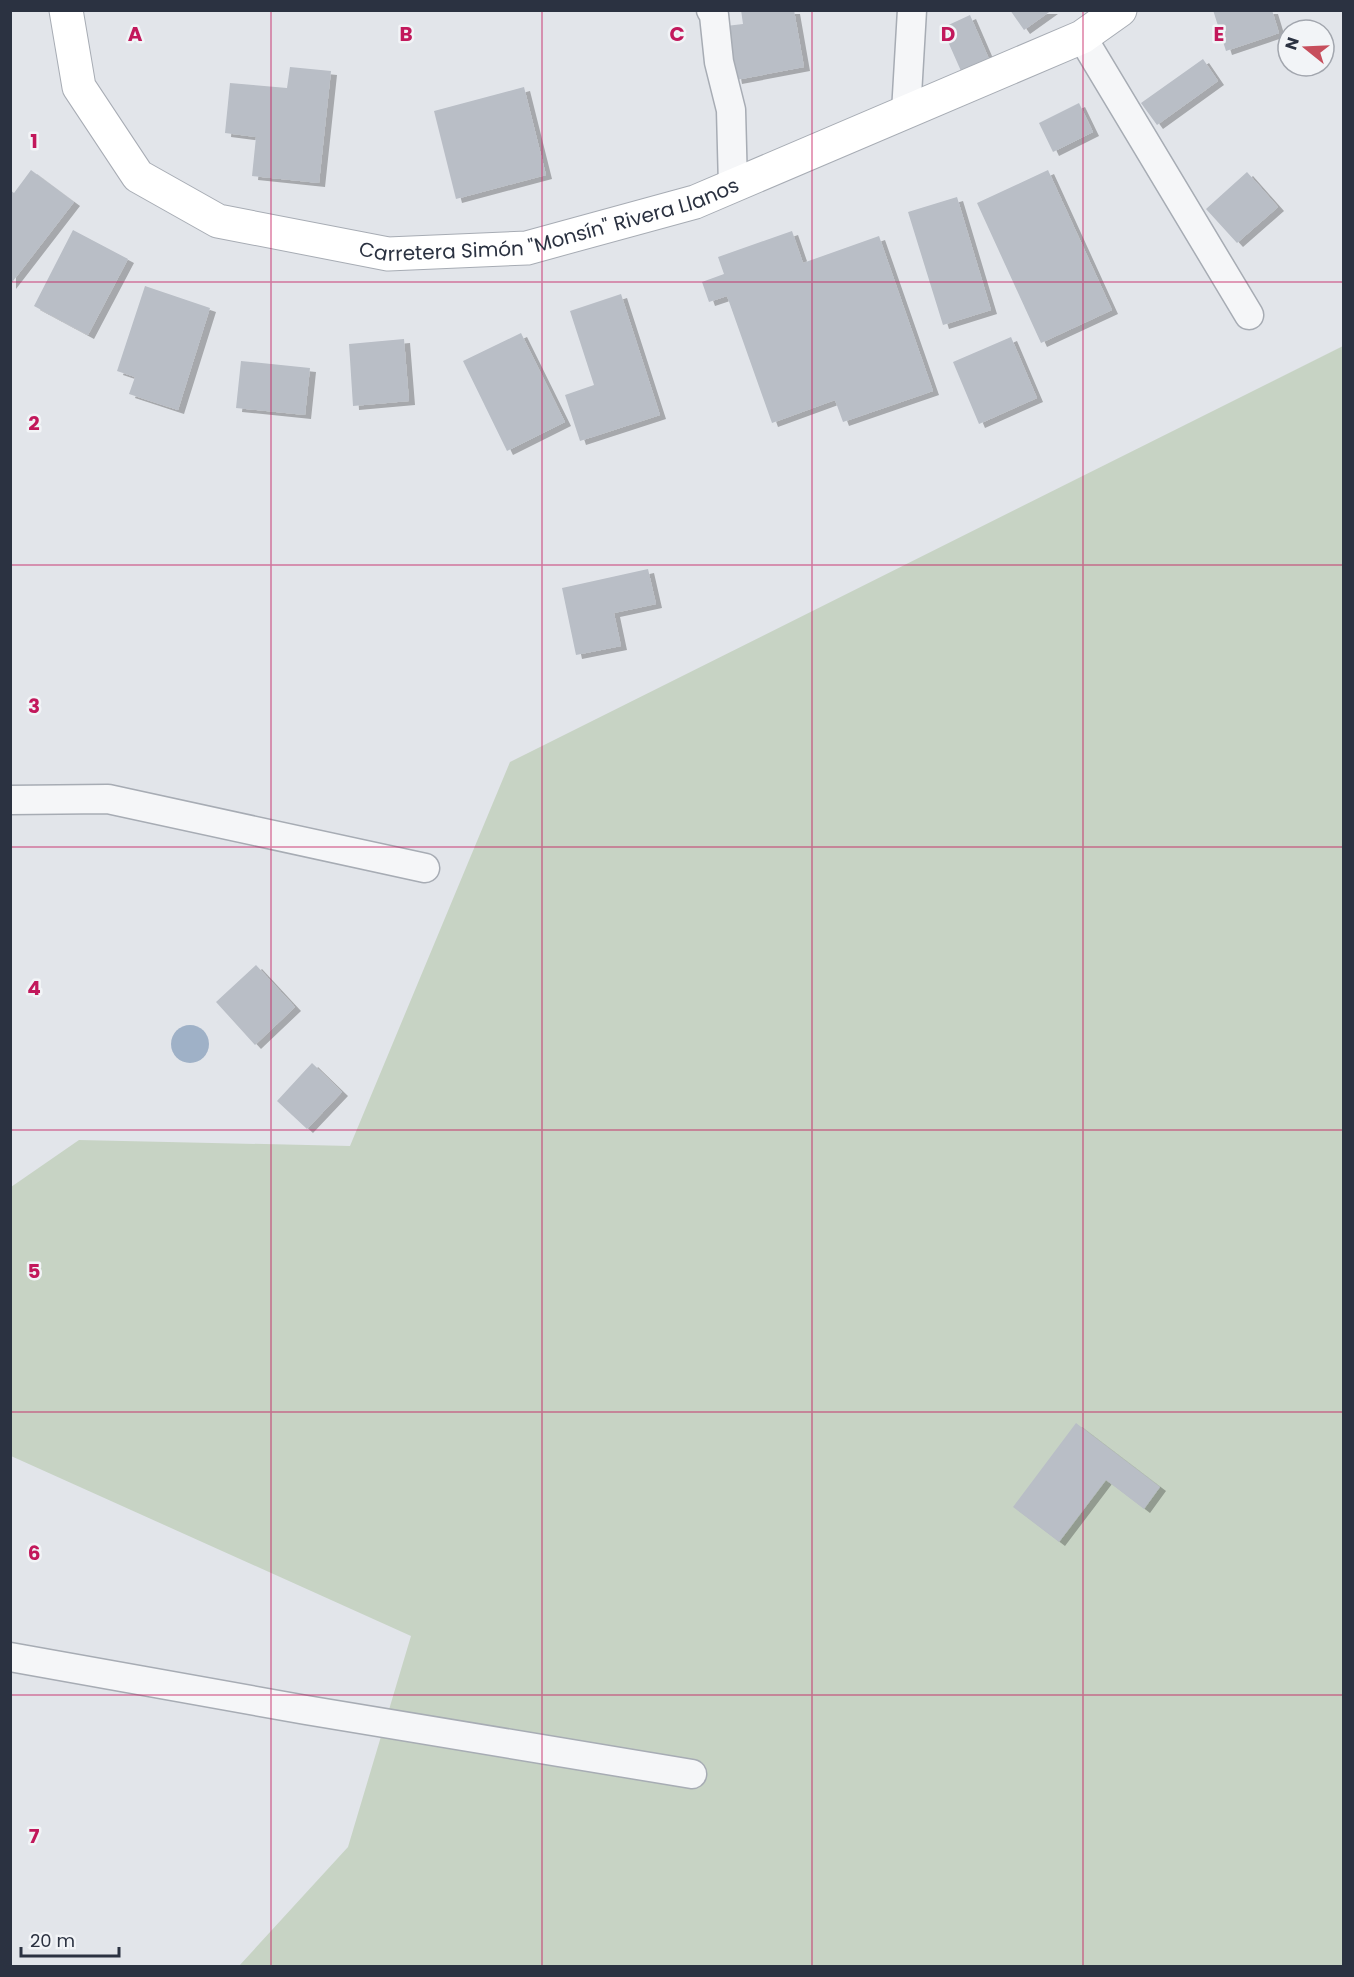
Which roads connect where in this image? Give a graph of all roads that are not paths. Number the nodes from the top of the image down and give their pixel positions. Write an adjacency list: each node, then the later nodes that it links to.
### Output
1 (66, 10): 7 (street, Carretera Simón "Monsín" Rivera Llanos)
2 (711, 10): 7 (street)
3 (912, 10): 6 (street)
4 (1120, 10): 5 (street, Carretera Simón "Monsín" Rivera Llanos)
5 (1082, 37): 6 (street, Carretera Simón "Monsín" Rivera Llanos); 8 (street)
6 (906, 112): 7 (street, Carretera Simón "Monsín" Rivera Llanos)
7 (733, 186)
8 (1249, 315)
9 (10, 800): 10 (street)
10 (425, 868)
11 (10, 1657): 12 (street)
12 (692, 1774)

